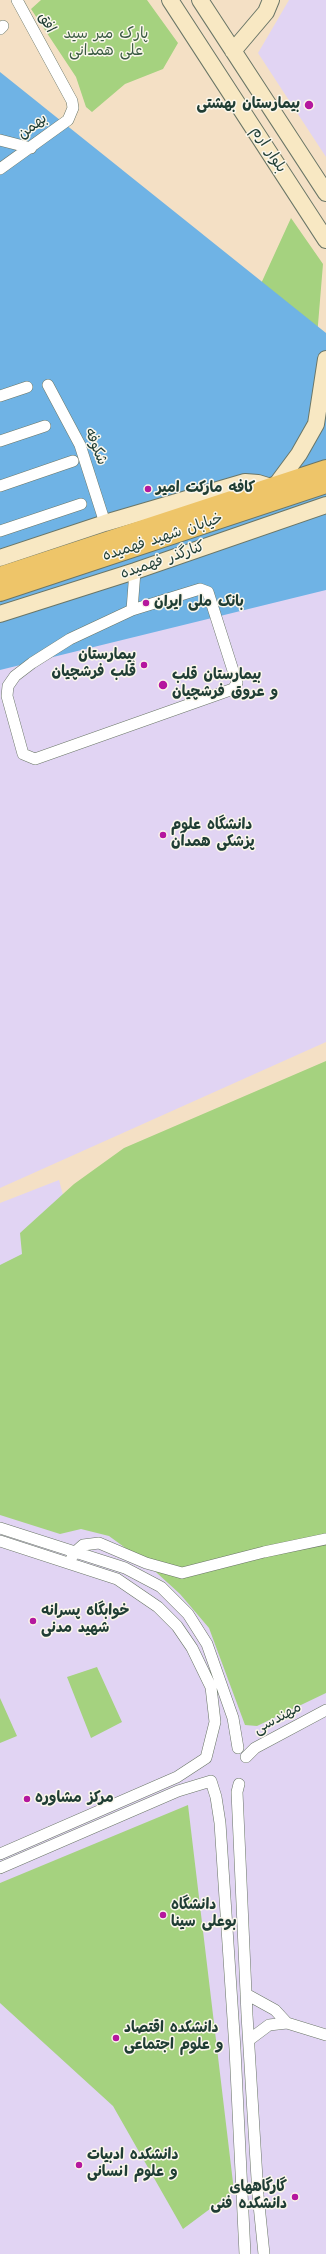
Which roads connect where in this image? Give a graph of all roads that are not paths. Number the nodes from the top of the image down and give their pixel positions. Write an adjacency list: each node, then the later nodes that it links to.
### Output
1 (17, 0): 6 (street, افق)
2 (170, 0): 11 (street, بلوار ارم)
3 (200, 0): 5 (street, بلوار ارم)
4 (271, 0): 5 (street)
5 (233, 51): 10 (street, بلوار ارم)
6 (72, 101): 8 (street, بهمن)
7 (0, 140): 8 (street)
8 (31, 148): 9 (street, بهمن)
9 (0, 169)
10 (326, 193)
11 (326, 240)
12 (326, 359): 22 (street)
13 (48, 385): 25 (street, شکوفه)
14 (27, 387): 15 (street)
15 (0, 396)
16 (45, 426): 17 (street)
17 (0, 441)
18 (73, 461): 21 (street)
19 (326, 469): 22 (main road, خیابان شهید فهمیده)
20 (326, 484): 30 (main road, خیابان شهید فهمیده)
21 (0, 486)
22 (274, 486): 25 (street); 29 (main road, خیابان شهید فهمیده)
23 (81, 504): 26 (street)
24 (326, 505): 28 (street, کنارگذر فهمیده)
25 (106, 523): 27 (street)
26 (0, 531)
27 (0, 558)
28 (135, 571): 31 (street); 32 (street, کنارگذر فهمیده)
29 (0, 576)
30 (0, 592)
31 (132, 610): 31 (street)
32 (0, 614)
33 (0, 1528): 36 (street)
34 (326, 1539): 36 (street)
35 (0, 1541): 36 (street)
36 (72, 1558): 38 (street); 41 (street)
37 (326, 1710): 39 (street, مهندسی)
38 (238, 1748)
39 (246, 1757)
40 (239, 1784): 43 (street)
41 (0, 1854)
42 (0, 1868): 47 (street)
43 (246, 1994): 44 (street); 46 (street)
44 (286, 2023): 45 (street); 46 (street)
45 (326, 2035)
46 (249, 2040): 48 (street)
47 (245, 2254)
48 (264, 2254)

